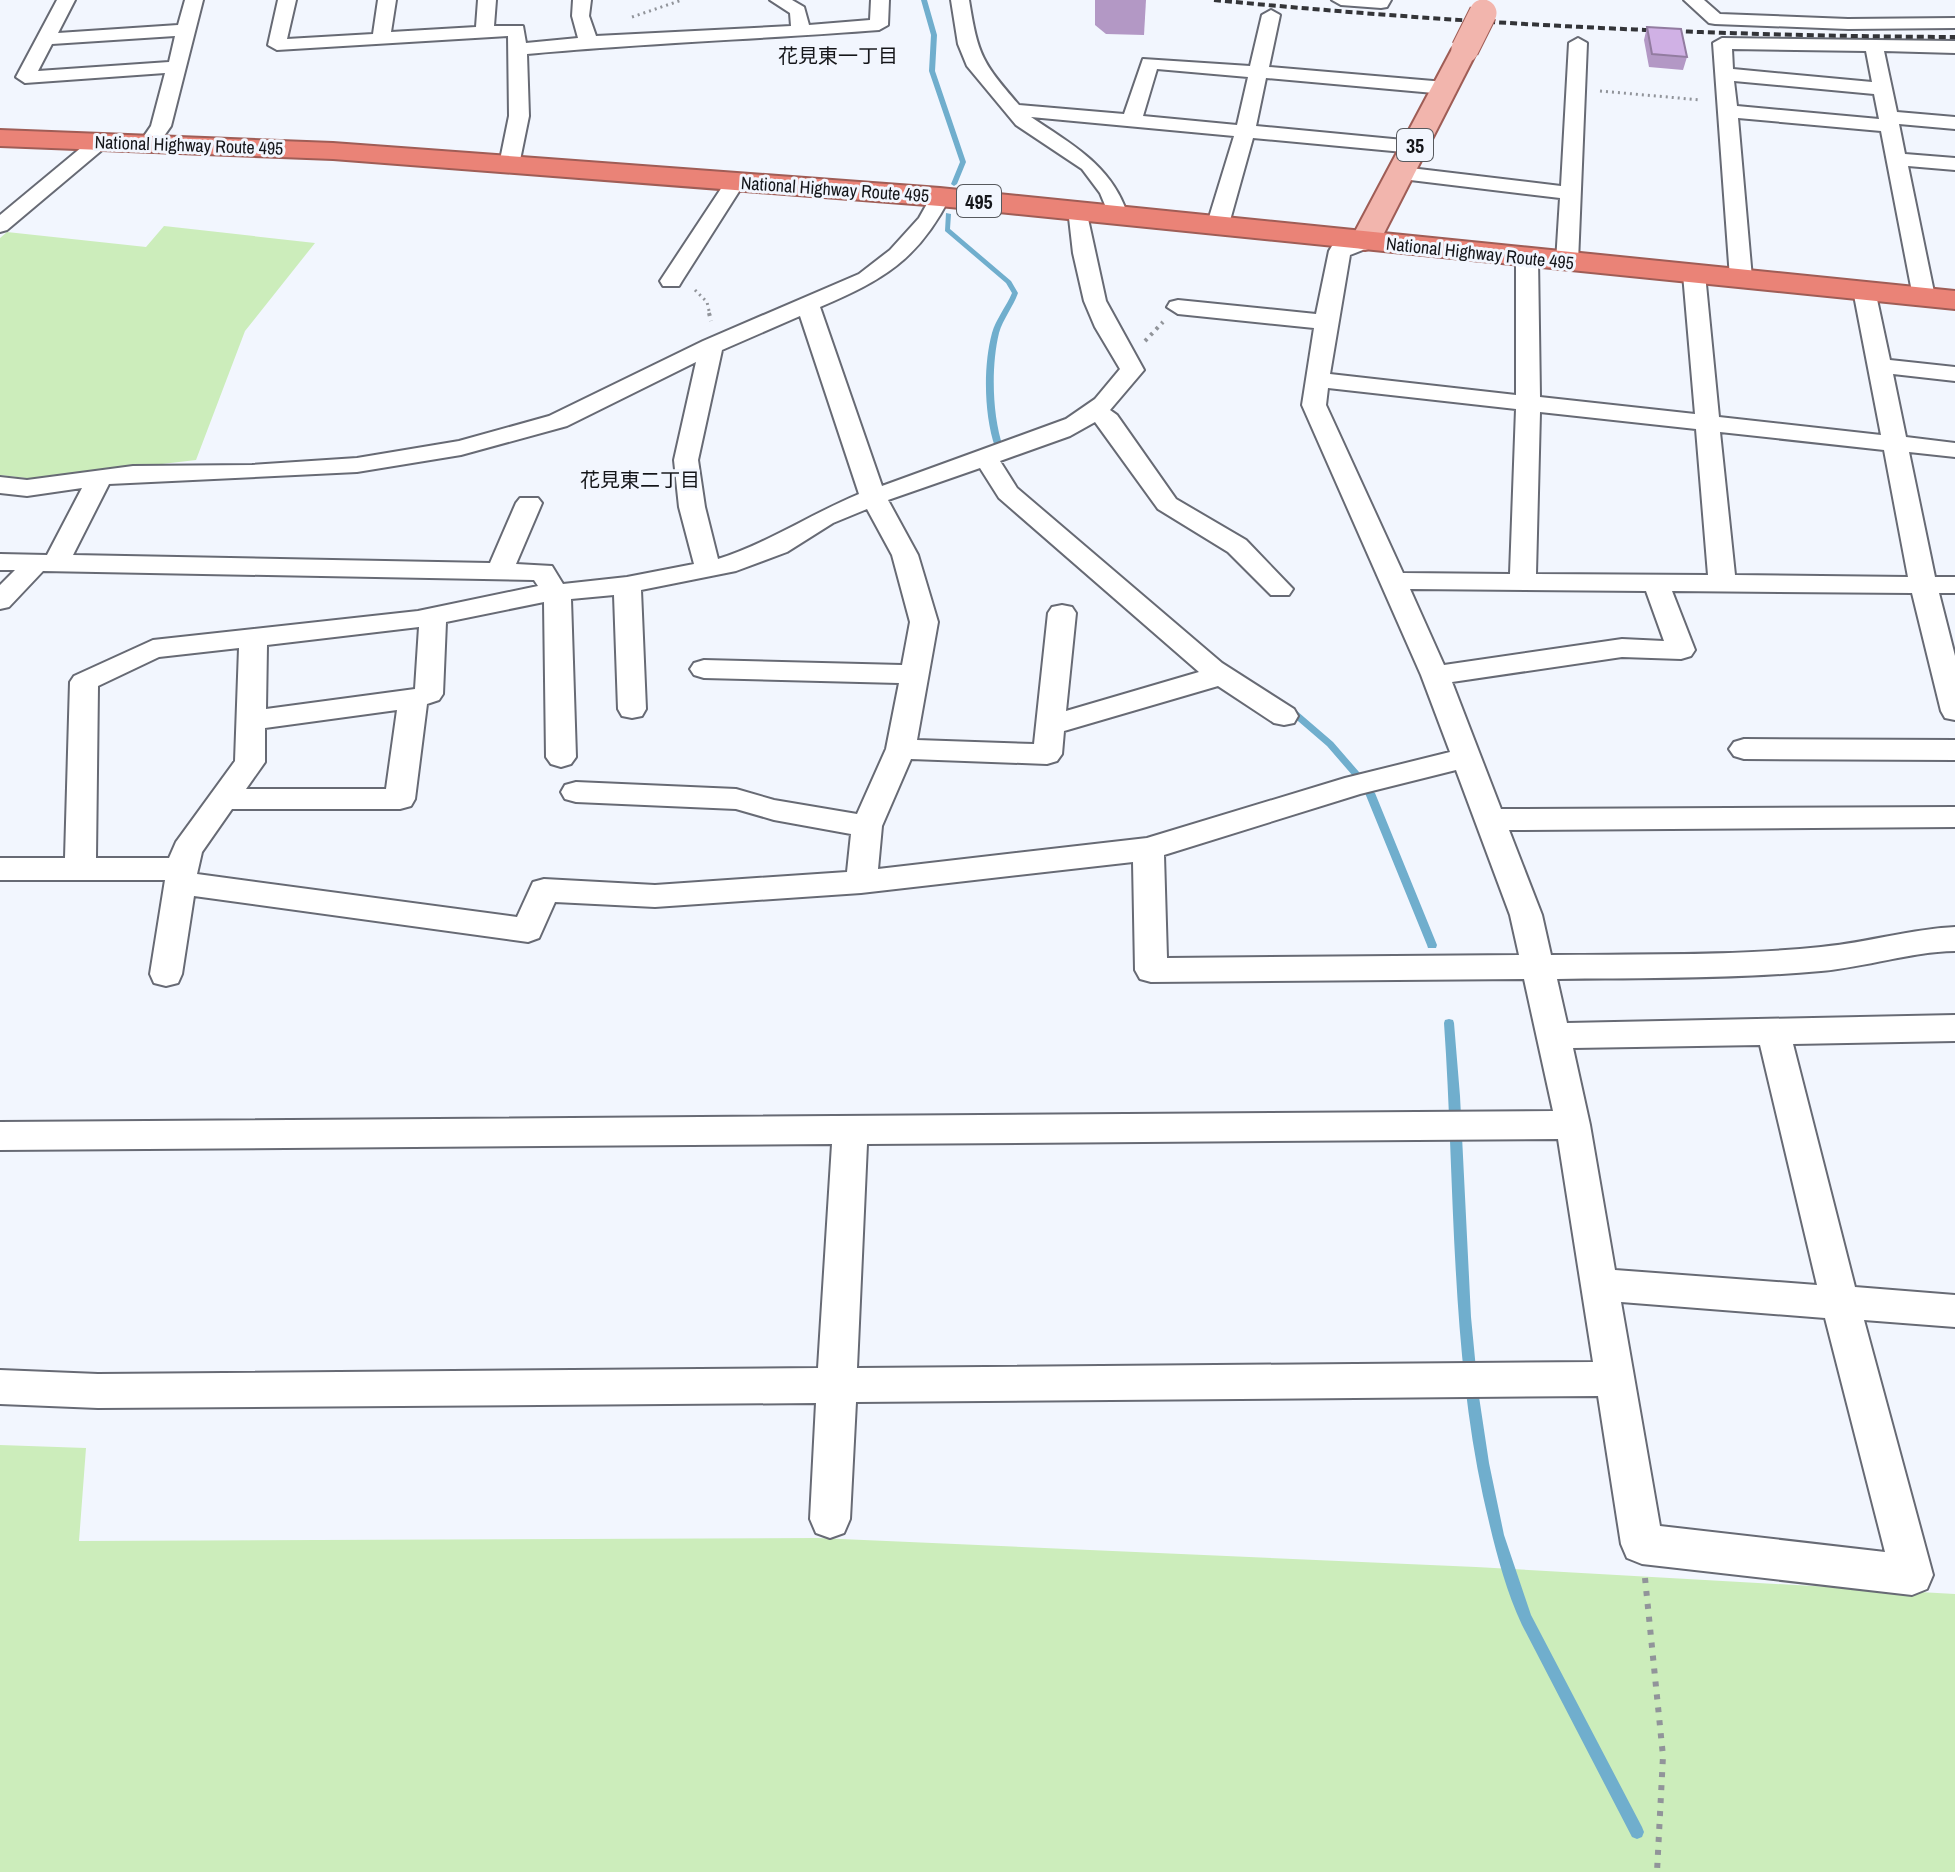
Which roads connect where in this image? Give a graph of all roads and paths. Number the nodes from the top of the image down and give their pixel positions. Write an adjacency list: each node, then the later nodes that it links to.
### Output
1 (66, 0): 20 (street)
2 (194, 0): 17 (street)
3 (287, 0): 19 (street)
4 (387, 0): 19 (street)
5 (487, 0): 18 (street)
6 (582, 0): 21 (street)
7 (779, 0): 16 (street)
8 (880, 0): 16 (street)
9 (960, 0): 33 (street)
10 (1341, 0): 11 (street)
11 (1382, 0)
12 (1693, 0): 15 (street)
13 (1486, 7): 29 (main road, 35, bridge)
14 (1271, 15): 27 (street)
15 (1955, 23)
16 (801, 29): 21 (street)
17 (185, 30): 20 (street); 26 (street)
18 (485, 32): 19 (street); 25 (street)
19 (381, 38)
20 (45, 39): 26 (street)
21 (590, 42): 25 (street)
22 (1578, 43): 30 (street)
23 (1874, 46): 24 (street); 28 (street); 31 (street)
24 (1955, 47)
25 (518, 49): 44 (street)
26 (175, 67): 40 (street)
27 (1258, 70): 29 (street); 34 (street); 37 (street)
28 (1725, 74): 31 (street); 32 (street)
29 (1445, 88): 41 (main road, 35)
30 (1575, 89): 32 (path); 47 (street)
31 (1884, 89): 35 (street)
32 (1726, 107): 35 (street); 57 (street)
33 (1014, 110): 34 (street); 50 (street)
34 (1132, 121): 37 (street)
35 (1890, 122): 36 (street); 42 (street)
36 (1955, 123)
37 (1245, 131): 41 (street); 51 (street)
38 (0, 138): 39 (highway, National Highway Route 495 / 495)
39 (101, 141): 40 (highway, National Highway Route 495 / 495); 52 (street)
40 (150, 142): 44 (highway, National Highway Route 495 / 495)
41 (1414, 147): 45 (main road, 35)
42 (1898, 159): 43 (street); 60 (street)
43 (1955, 164)
44 (509, 165): 46 (highway, National Highway Route 495 / 495)
45 (1402, 173): 47 (street); 53 (main road, 35)
46 (735, 182): 48 (highway, National Highway Route 495 / 495); 58 (street)
47 (1570, 193): 55 (street)
48 (940, 197): 49 (highway, National Highway Route 495 / 495); 62 (street)
49 (1078, 209): 50 (highway, National Highway Route 495 / 495); 66 (street)
50 (1117, 213): 51 (highway, National Highway Route 495 / 495)
51 (1218, 224): 53 (highway, National Highway Route 495 / 495)
52 (0, 226)
53 (1365, 241): 54 (highway, National Highway Route 495 / 495); 64 (street)
54 (1527, 258): 55 (highway, National Highway Route 495 / 495); 70 (street)
55 (1567, 262): 56 (highway, National Highway Route 495 / 495)
56 (1694, 274): 57 (highway, National Highway Route 495 / 495); 72 (street)
57 (1741, 278): 59 (highway, National Highway Route 495 / 495)
58 (671, 281): 65 (path)
59 (1864, 290): 60 (highway, National Highway Route 495 / 495); 67 (street)
60 (1924, 297): 61 (highway, National Highway Route 495 / 495)
61 (1955, 300)
62 (808, 305): 65 (street); 78 (street)
63 (1178, 307): 64 (street); 66 (path)
64 (1326, 322): 69 (street)
65 (711, 346): 76 (street); 82 (street)
66 (1128, 358): 71 (street)
67 (1878, 366): 68 (street); 73 (street)
68 (1955, 374)
69 (1317, 380): 70 (street); 84 (street)
70 (1528, 401): 72 (street); 85 (street)
71 (1097, 412): 75 (street); 91 (street)
72 (1709, 422): 73 (street); 86 (street)
73 (1893, 443): 74 (street); 88 (street)
74 (1955, 450)
75 (985, 457): 78 (street); 99 (street)
76 (100, 477): 77 (street); 81 (street)
77 (0, 485)
78 (873, 497): 82 (street); 98 (street)
79 (529, 503): 83 (street)
80 (0, 562): 81 (street)
81 (47, 562): 83 (street); 93 (street)
82 (708, 569): 89 (street)
83 (500, 571): 92 (street)
84 (1393, 581): 85 (street); 100 (street)
85 (1523, 582): 87 (street)
86 (1722, 582): 87 (street); 88 (street)
87 (1656, 583): 100 (street)
88 (1923, 584): 90 (street); 103 (street)
89 (627, 585): 92 (street); 102 (street)
90 (1955, 585)
91 (1280, 589)
92 (557, 595): 95 (street); 110 (street)
93 (0, 601)
94 (1062, 613): 106 (street)
95 (433, 616): 96 (street); 101 (street)
96 (253, 638): 105 (street); 119 (street)
97 (704, 669): 98 (street)
98 (915, 674): 107 (street)
99 (1222, 675): 104 (street); 106 (street)
100 (1435, 675): 111 (street)
101 (413, 699): 105 (street); 113 (street)
102 (632, 709)
103 (1955, 711)
104 (1284, 716)
105 (251, 720): 113 (street)
106 (1050, 725): 107 (street)
107 (901, 749): 116 (street)
108 (1744, 749): 109 (street)
109 (1955, 750)
110 (561, 757)
111 (1467, 758): 115 (street); 117 (street)
112 (576, 792): 116 (street)
113 (225, 799): 120 (street)
114 (1955, 817): 115 (street)
115 (1490, 820): 123 (street)
116 (867, 826): 121 (street)
117 (1148, 849): 121 (street); 123 (street)
118 (0, 869): 119 (street)
119 (80, 870): 120 (street)
120 (181, 876): 121 (street); 124 (street)
121 (861, 882)
122 (1955, 939): 123 (street)
123 (1538, 967): 127 (street)
124 (166, 974)
125 (1955, 1028): 126 (street)
126 (1773, 1031): 127 (street); 132 (street)
127 (1555, 1036): 128 (street)
128 (1573, 1125): 129 (street); 131 (street)
129 (850, 1131): 130 (street); 135 (street)
130 (0, 1136)
131 (1601, 1285): 132 (street); 134 (street)
132 (1840, 1303): 133 (street); 138 (street)
133 (1955, 1311)
134 (1614, 1379): 135 (street); 138 (street)
135 (836, 1385): 136 (street); 137 (street)
136 (0, 1387)
137 (830, 1519)
138 (1642, 1544): 139 (path)
139 (1657, 1872)

